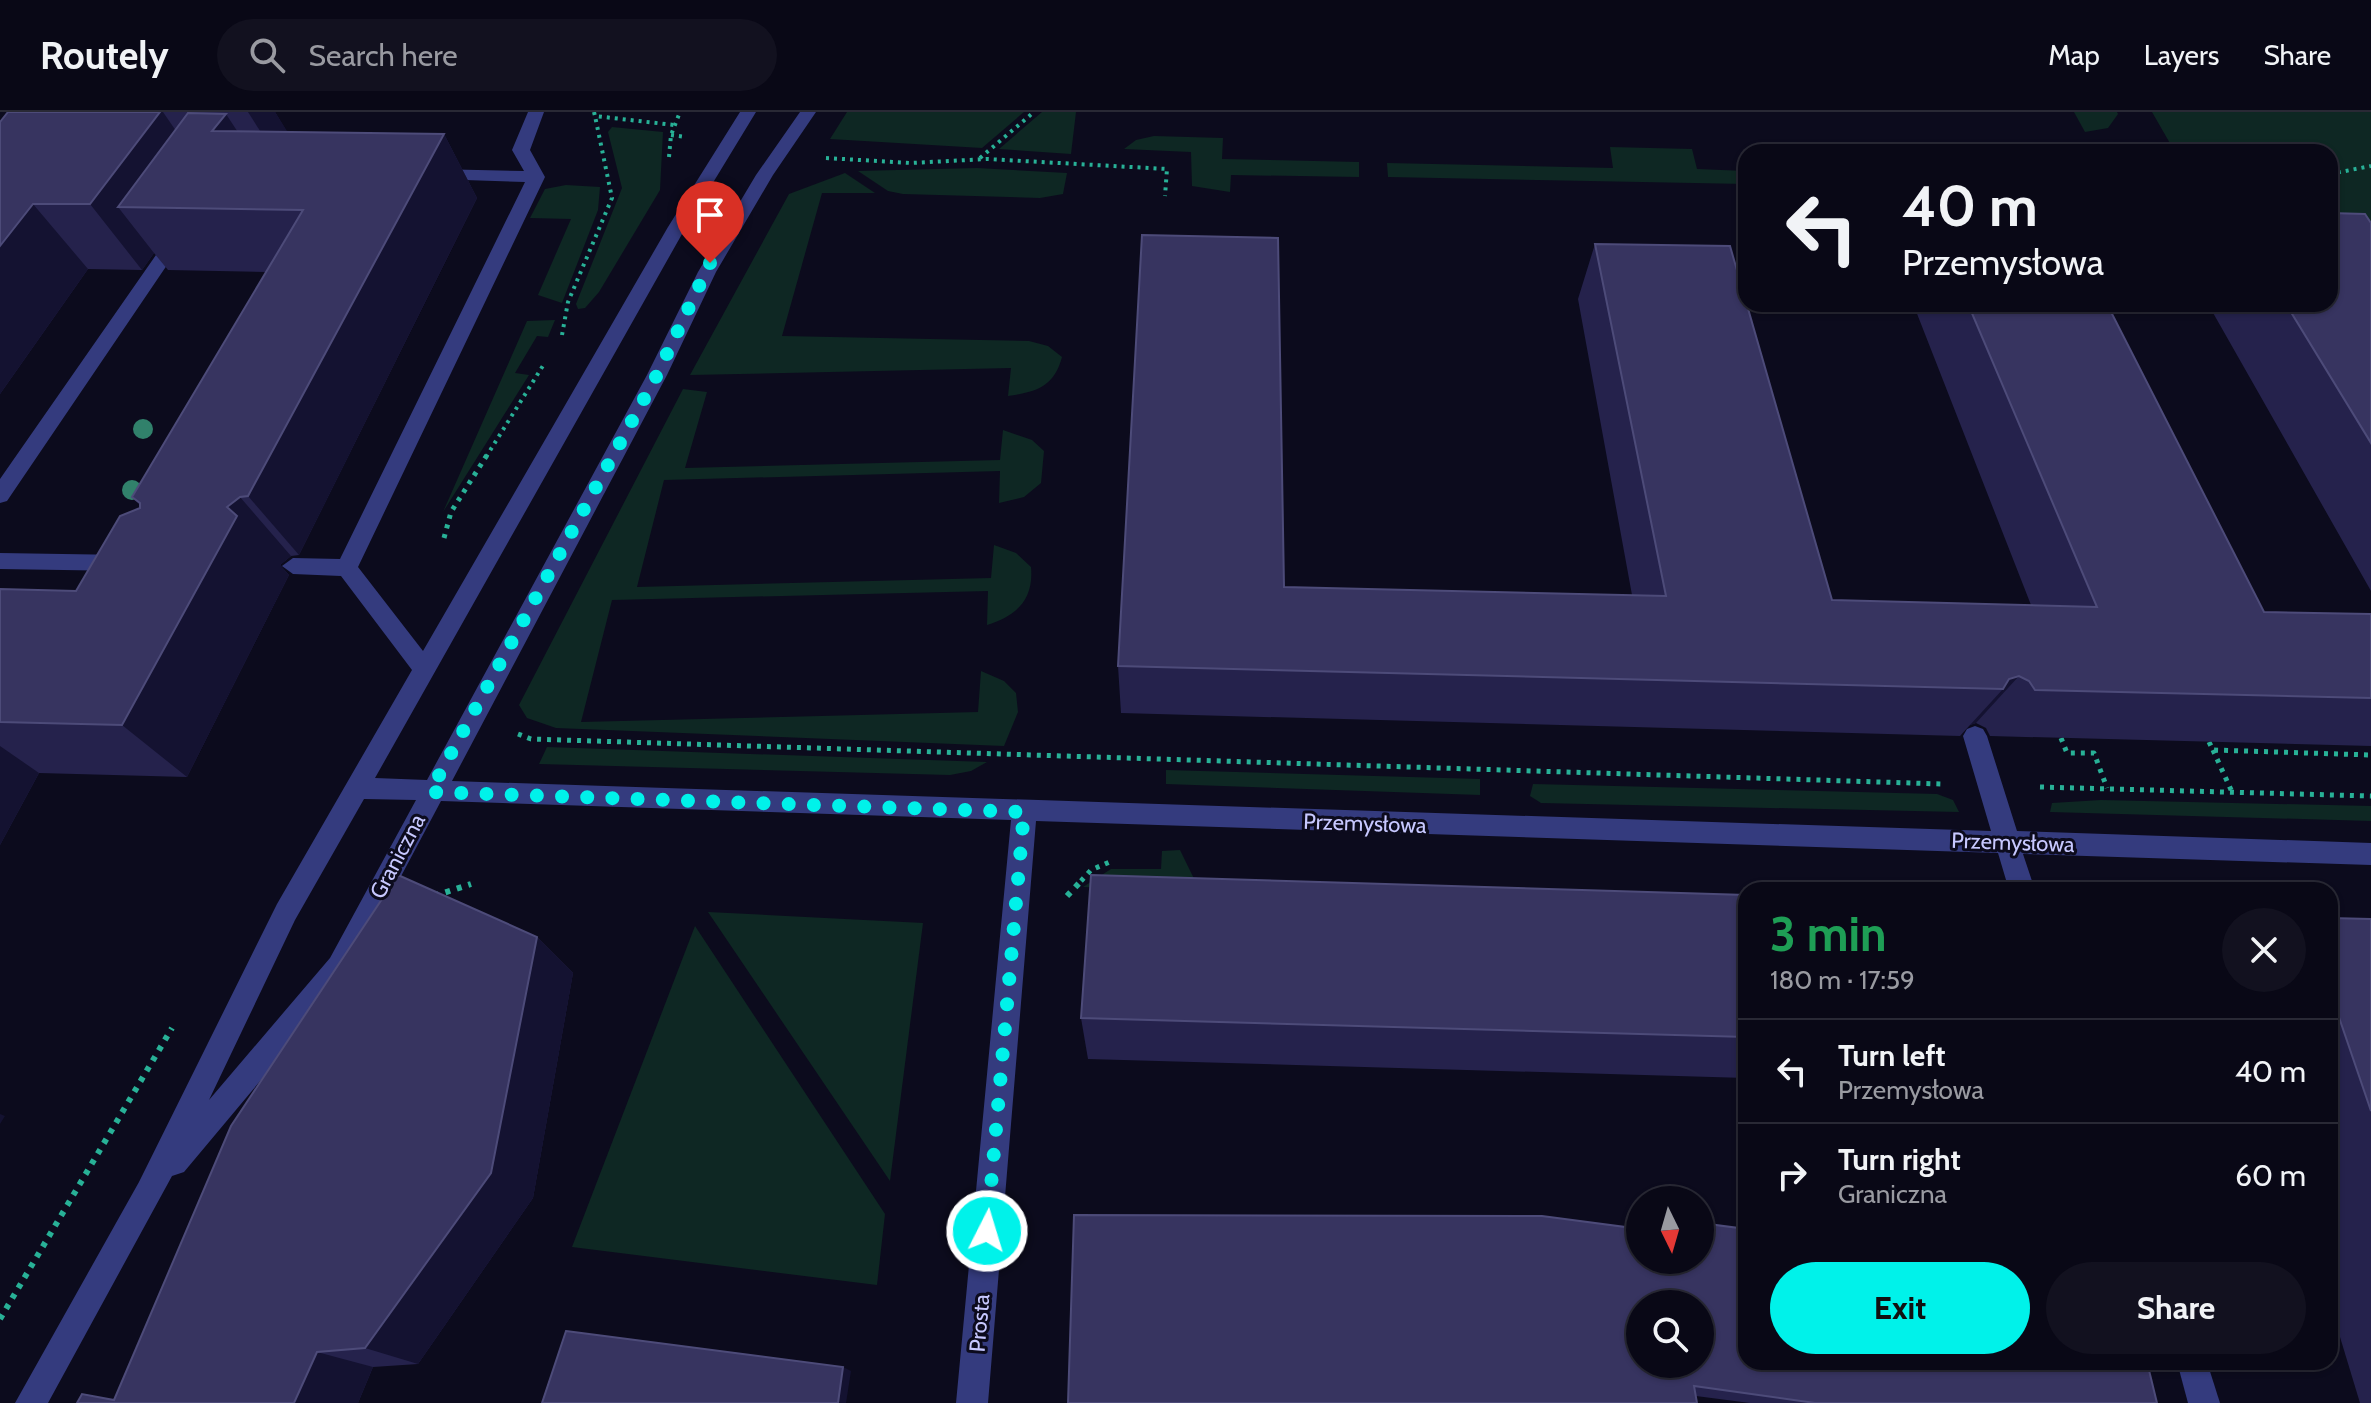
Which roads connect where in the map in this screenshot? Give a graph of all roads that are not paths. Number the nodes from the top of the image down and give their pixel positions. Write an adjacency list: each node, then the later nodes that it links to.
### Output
1 (536, 112): 5 (street)
2 (748, 112): 12 (street, Graniczna)
3 (808, 112): 15 (street, Graniczna)
4 (414, 174): 5 (street)
5 (536, 177): 11 (street)
6 (189, 221): 7 (street)
7 (0, 495)
8 (0, 561): 9 (street)
9 (153, 564)
10 (293, 566): 11 (street)
11 (347, 568): 12 (street)
12 (426, 672): 14 (street, Graniczna)
13 (1975, 736): 17 (street)
14 (359, 788): 15 (street, Przemysłowa); 20 (street, Graniczna)
15 (430, 792): 16 (street, Przemysłowa); 20 (street, Graniczna)
16 (1024, 812): 17 (street, Przemysłowa); 23 (street, Prosta)
17 (2008, 842): 18 (street, Przemysłowa); 19 (street)
18 (2371, 854)
19 (2020, 882)
20 (149, 1192): 22 (street, Graniczna)
21 (2194, 1370): 24 (street)
22 (31, 1403)
23 (972, 1403)
24 (2204, 1403)

